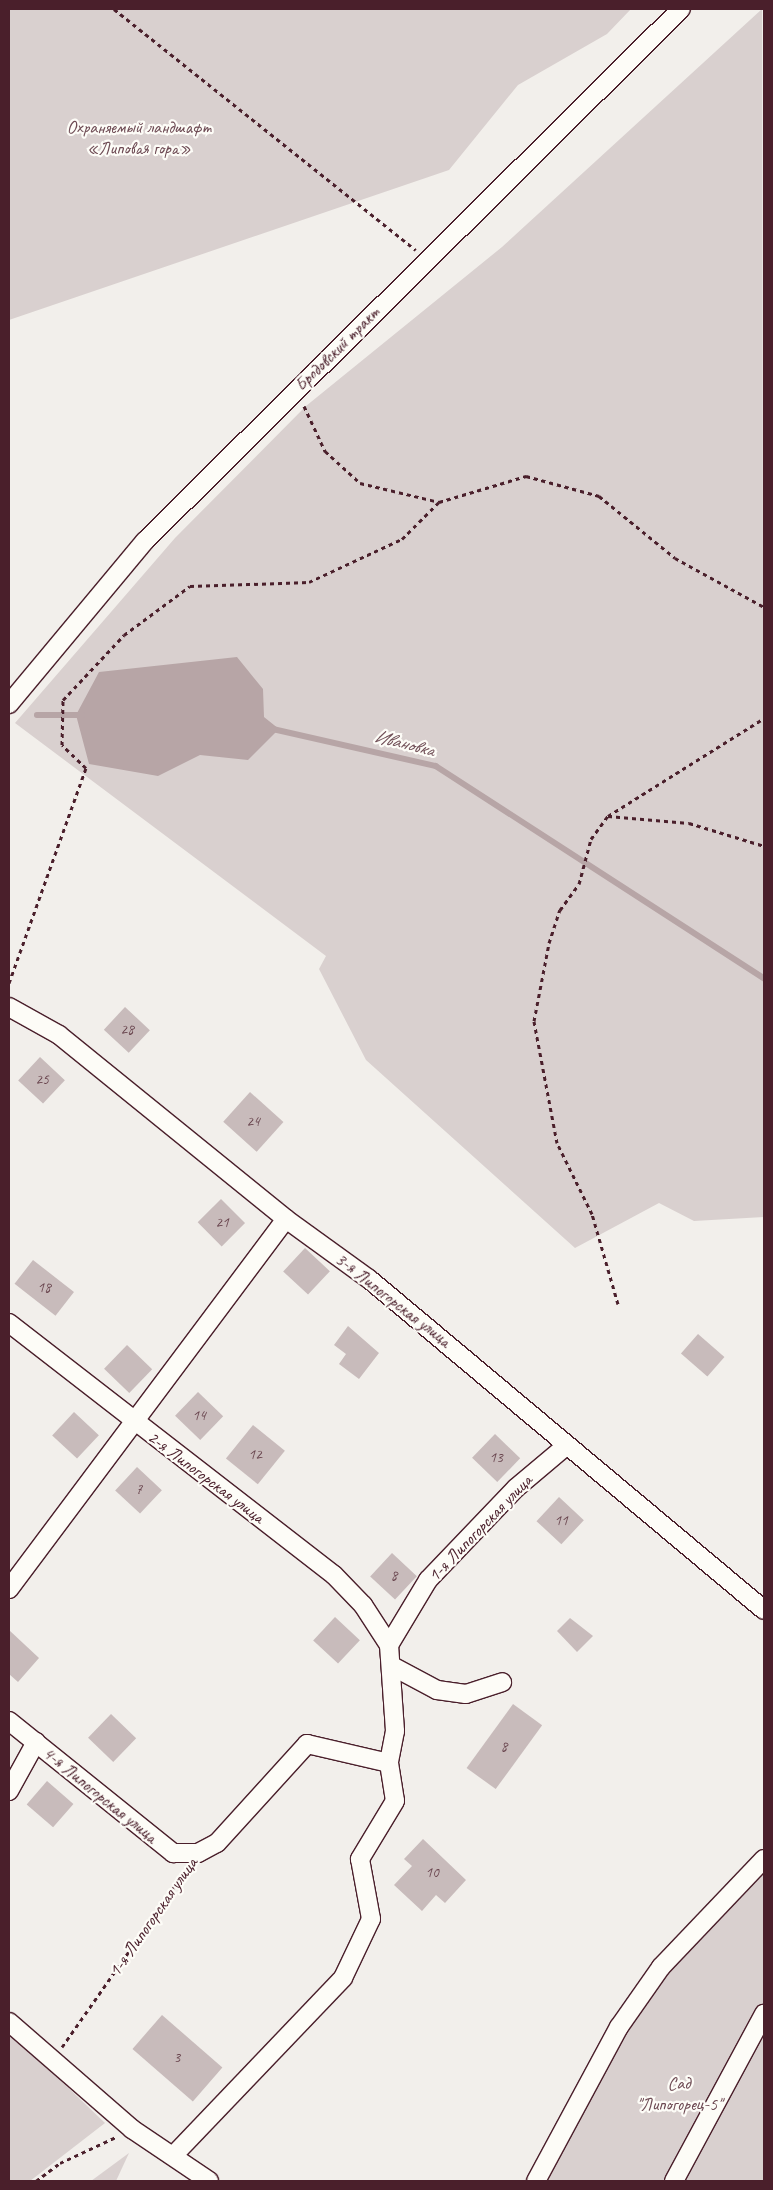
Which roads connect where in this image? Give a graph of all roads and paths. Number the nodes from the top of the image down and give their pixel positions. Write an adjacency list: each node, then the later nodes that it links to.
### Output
1 (114, 9): 3 (path)
2 (681, 9): 3 (street, Бродовский тракт)
3 (428, 260): 4 (street, Бродовский тракт)
4 (296, 390): 5 (path); 7 (street, Бродовский тракт)
5 (439, 502): 6 (path); 11 (path)
6 (764, 607)
7 (9, 704)
8 (764, 718): 9 (path)
9 (608, 816): 10 (path); 14 (path)
10 (764, 846)
11 (9, 983)
12 (9, 1007): 13 (street, 3-я Липогорская улица)
13 (286, 1219): 16 (street); 17 (street, 3-я Липогорская улица)
14 (618, 1304)
15 (9, 1323): 16 (street, 2-я Липогорская улица)
16 (134, 1422): 18 (street); 20 (street, 2-я Липогорская улица)
17 (566, 1446): 19 (street, 3-я Липогорская улица); 20 (street, 1-я Липогорская улица)
18 (9, 1589)
19 (764, 1610)
20 (388, 1645): 21 (street)
21 (392, 1666): 22 (street); 25 (street)
22 (502, 1682)
23 (9, 1721): 24 (street, 4-я Липогорская улица)
24 (36, 1742): 26 (street); 27 (street, 4-я Липогорская улица)
25 (388, 1763): 27 (street, 1-я Липогорская улица); 33 (street)
26 (9, 1791)
27 (198, 1853): 31 (path, 1-я Липогорская улица)
28 (764, 1859): 36 (street)
29 (764, 2014): 37 (street)
30 (9, 2022): 31 (street)
31 (53, 2059): 32 (street)
32 (132, 2129): 33 (street); 34 (path)
33 (174, 2155): 35 (street)
34 (36, 2181)
35 (209, 2181)
36 (536, 2181)
37 (674, 2181)

